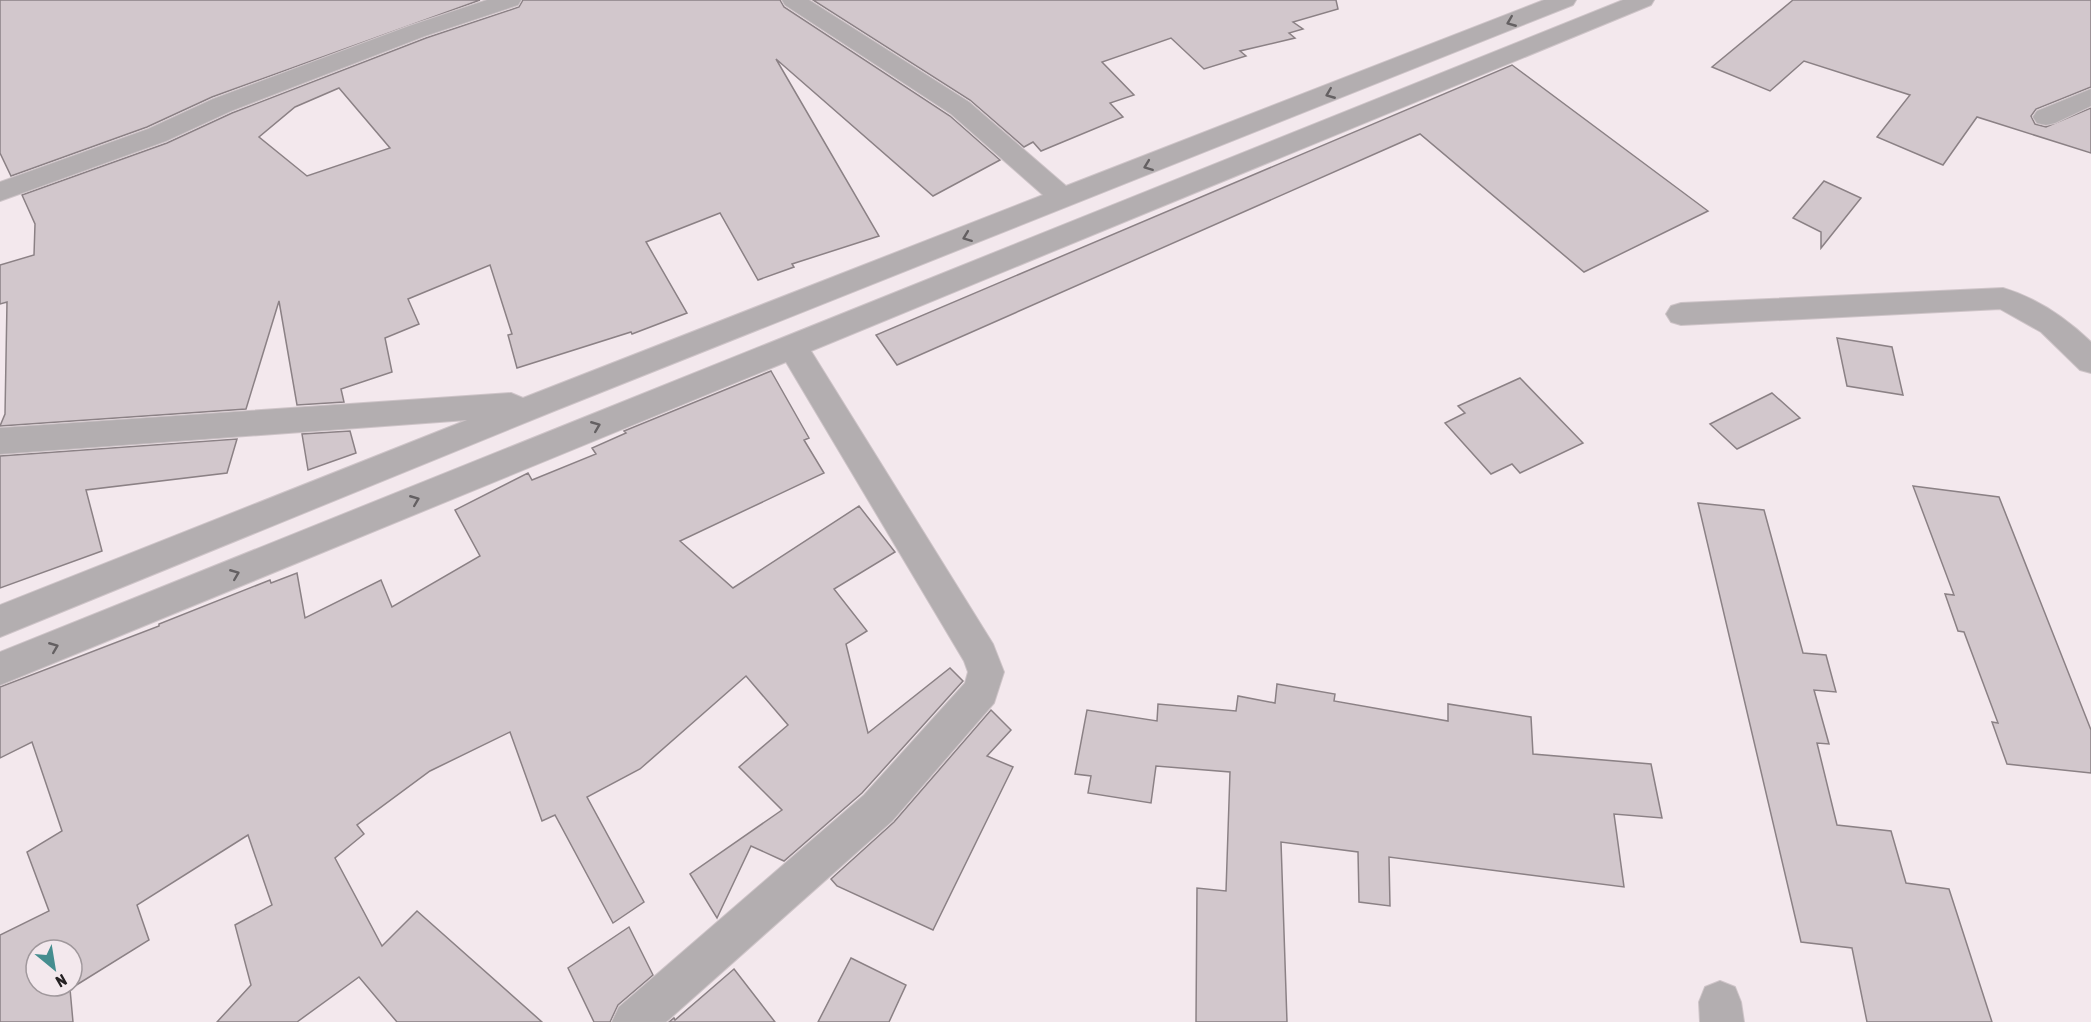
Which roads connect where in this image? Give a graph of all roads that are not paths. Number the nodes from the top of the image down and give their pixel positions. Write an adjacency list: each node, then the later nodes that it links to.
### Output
1 (510, 0): 7 (street)
2 (793, 0): 8 (street)
3 (1565, 0): 8 (street, one-way to 8)
4 (1643, 0): 10 (street)
5 (2091, 97): 6 (street)
6 (2046, 117)
7 (0, 192)
8 (1064, 199): 12 (street, one-way to 12)
9 (1681, 314): 11 (street)
10 (792, 346): 15 (street, one-way to 10); 16 (street)
11 (2091, 362)
12 (543, 403): 13 (street); 14 (street)
13 (0, 441)
14 (0, 621)
15 (0, 669)
16 (634, 1022)

